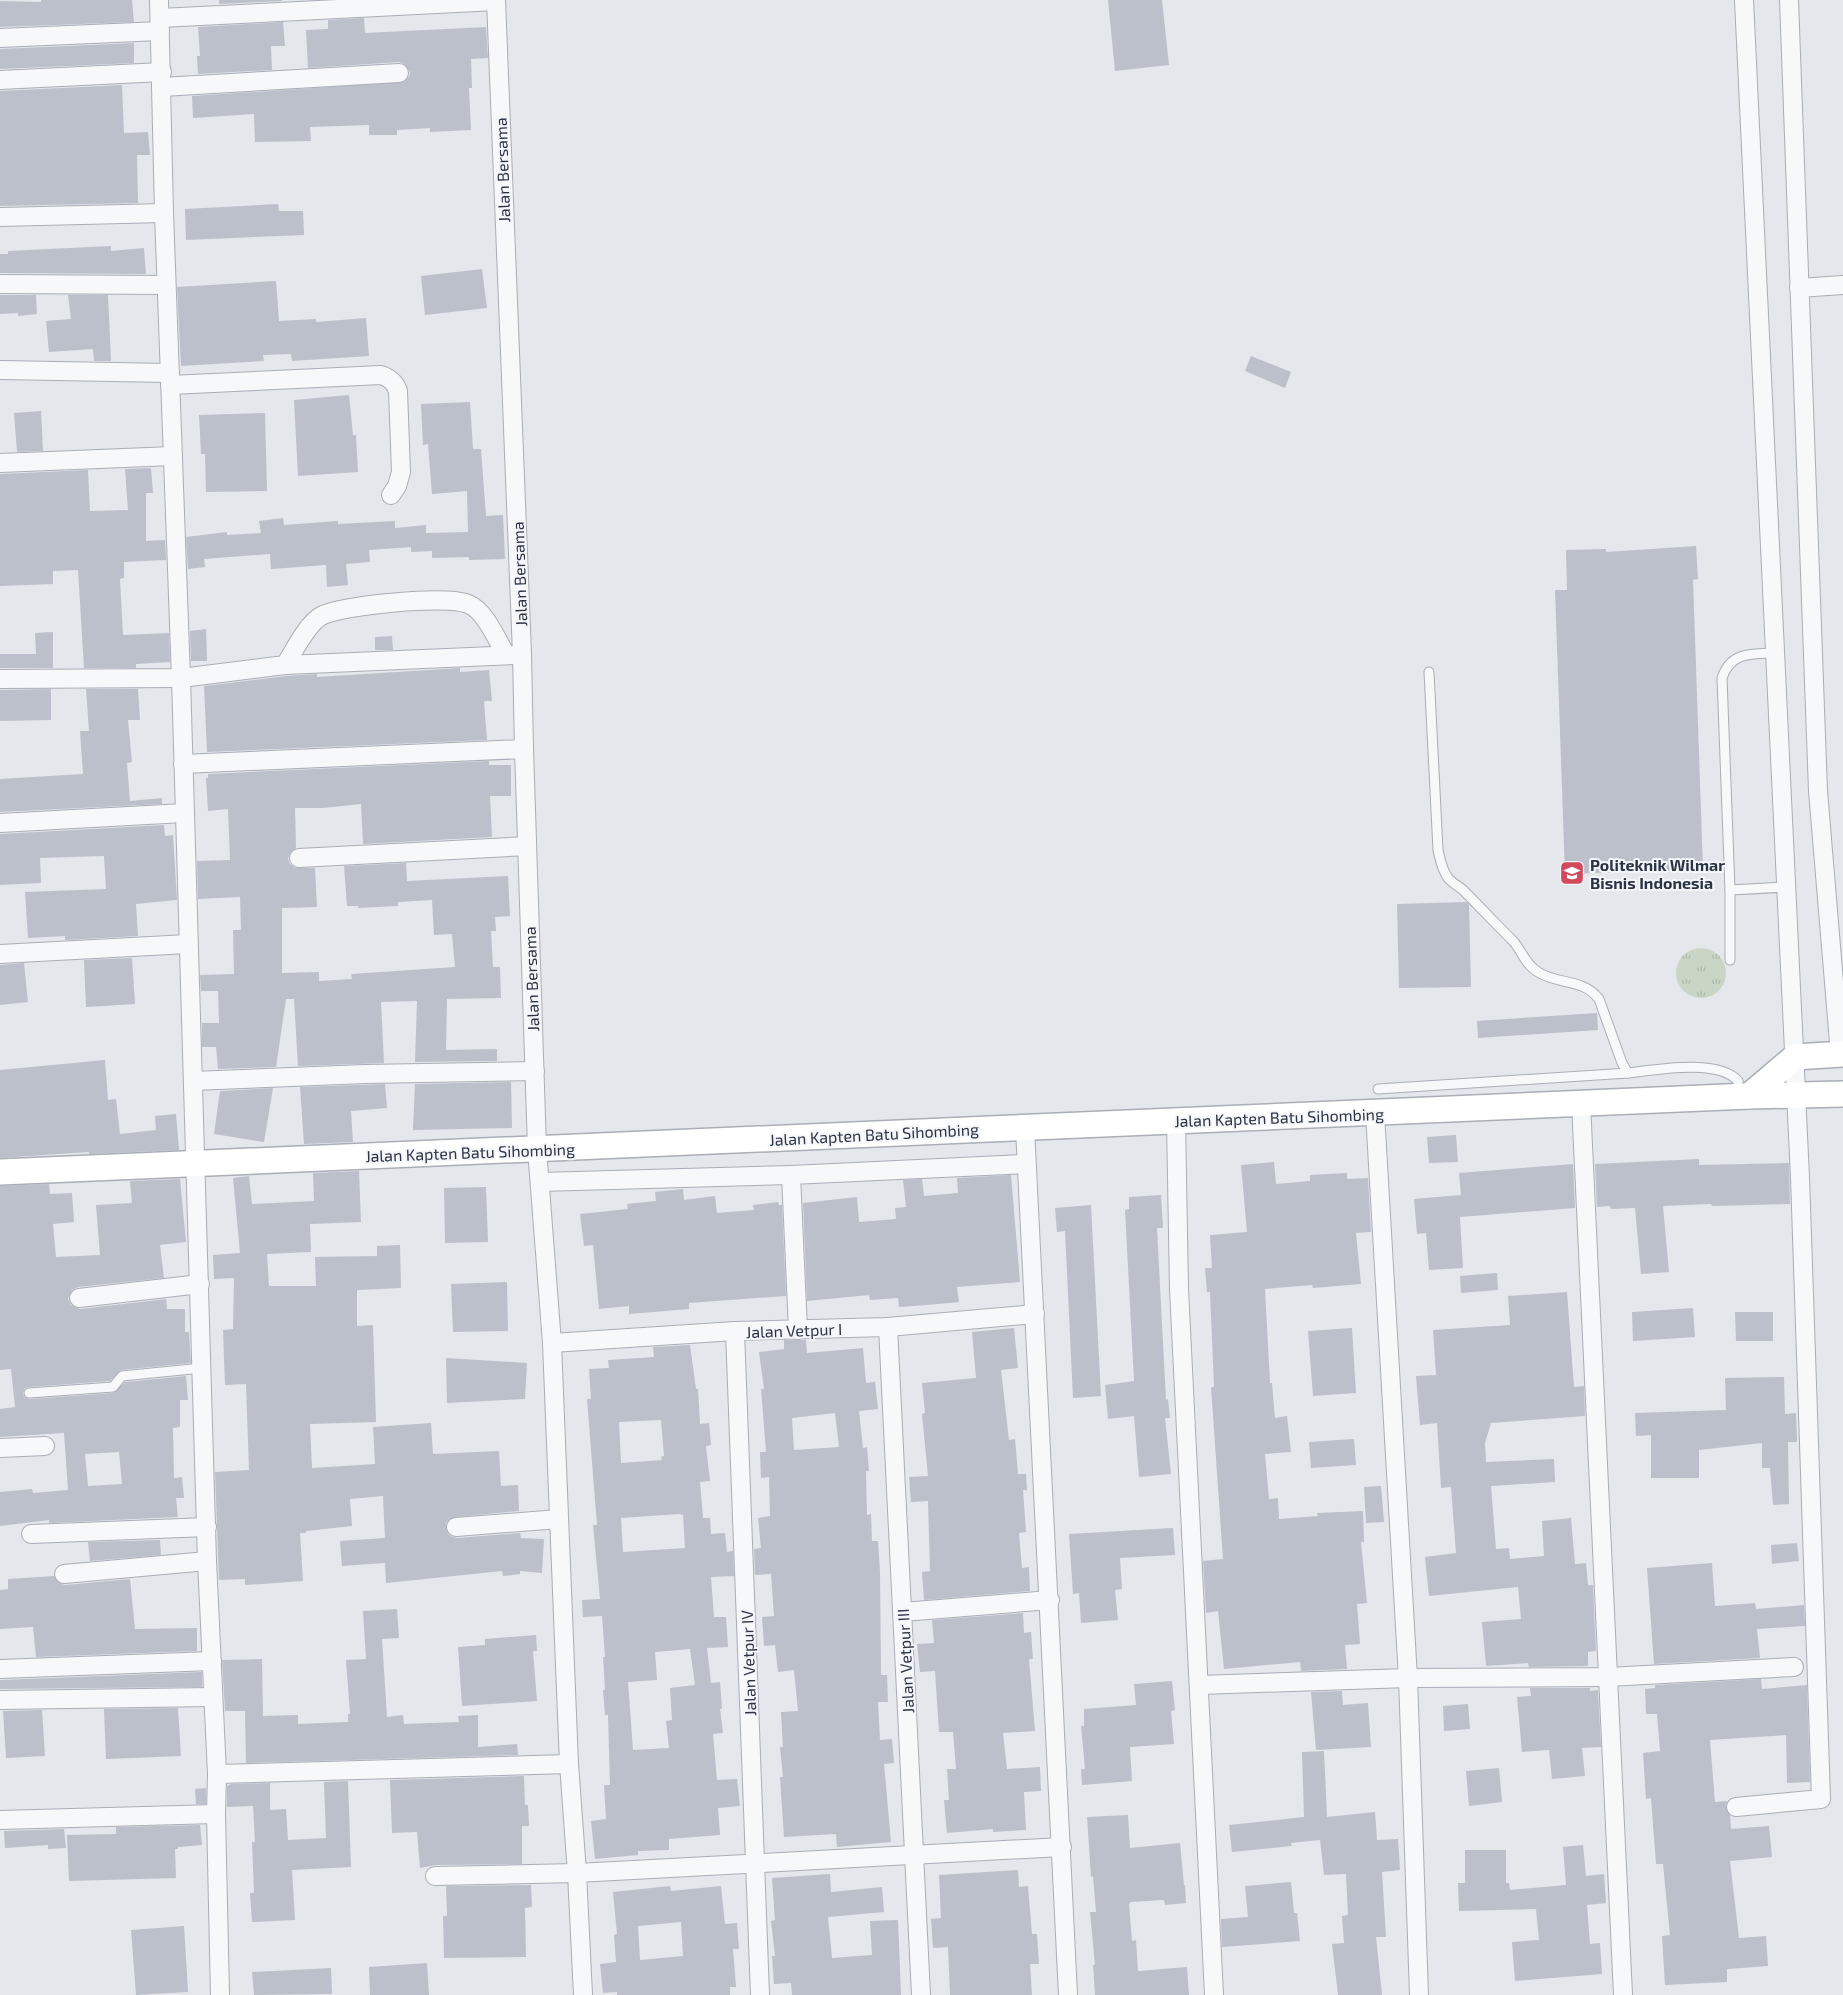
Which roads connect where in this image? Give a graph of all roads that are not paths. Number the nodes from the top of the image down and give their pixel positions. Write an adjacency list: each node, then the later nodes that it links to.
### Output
1 (159, 0): 5 (street)
2 (1744, 0): 21 (street)
3 (1789, 0): 15 (street)
4 (496, 1): 5 (street); 22 (street, Jalan Bersama)
5 (160, 25): 6 (street); 9 (street)
6 (0, 38)
7 (399, 73): 9 (street)
8 (0, 80): 9 (street)
9 (162, 80): 10 (street)
10 (164, 213): 11 (street); 13 (street)
11 (0, 217)
12 (0, 284): 13 (street)
13 (166, 285): 17 (street)
14 (1843, 285): 15 (street)
15 (1799, 288): 35 (street)
16 (0, 370): 17 (street)
17 (170, 379): 18 (street); 20 (street)
18 (173, 456): 19 (street); 25 (street)
19 (0, 463)
20 (391, 495)
21 (1776, 653): 33 (street); 34 (lane)
22 (514, 655): 23 (street); 23 (street); 27 (street, Jalan Bersama)
23 (285, 665): 25 (street)
24 (1429, 672): 42 (lane)
25 (181, 678): 26 (street); 28 (street)
26 (0, 679)
27 (524, 749): 28 (street); 31 (street, Jalan Bersama)
28 (183, 764): 29 (street)
29 (184, 813): 30 (street); 36 (street)
30 (0, 823)
31 (527, 846): 32 (street); 41 (street, Jalan Bersama)
32 (299, 858)
33 (1787, 887): 34 (lane); 40 (street)
34 (1730, 890): 38 (lane)
35 (1835, 902): 39 (street)
36 (188, 944): 37 (street); 43 (street)
37 (0, 954)
38 (1730, 960)
39 (1842, 1054): 40 (street)
40 (1795, 1057): 45 (street); 46 (street)
41 (534, 1071): 43 (street); 51 (street, Jalan Bersama)
42 (1628, 1073): 45 (lane); 47 (lane)
43 (193, 1081): 52 (street)
44 (1843, 1094): 46 (street, Jalan Kapten Batu Sihombing)
45 (1744, 1096): 46 (street, Jalan Kapten Batu Sihombing); 48 (street, Jalan Kapten Batu Sihombing)
46 (1796, 1096): 86 (street)
47 (1377, 1101): 48 (street, Jalan Kapten Batu Sihombing); 49 (street, Jalan Kapten Batu Sihombing); 80 (street)
48 (1581, 1103): 79 (street)
49 (1176, 1121): 50 (street, Jalan Kapten Batu Sihombing); 81 (street)
50 (1025, 1128): 51 (street, Jalan Kapten Batu Sihombing); 53 (street)
51 (538, 1149): 52 (street, Jalan Kapten Batu Sihombing); 56 (street, Jalan Bersama)
52 (196, 1164): 54 (street, Jalan Kapten Batu Sihombing); 57 (street)
53 (1026, 1164): 55 (street); 59 (street)
54 (0, 1172)
55 (791, 1175): 56 (street); 61 (street)
56 (540, 1182): 63 (street, Jalan Bersama)
57 (200, 1284): 58 (street); 64 (street)
58 (79, 1298)
59 (1035, 1314): 60 (street, Jalan Vetpur I); 74 (street)
60 (888, 1327): 61 (street, Jalan Vetpur I); 75 (street, Jalan Vetpur III)
61 (798, 1330): 62 (street, Jalan Vetpur I)
62 (735, 1332): 63 (street, Jalan Vetpur I); 91 (street, Jalan Vetpur IV)
63 (552, 1343): 68 (street, Jalan Bersama)
64 (202, 1368): 65 (lane); 69 (street)
65 (29, 1392)
66 (44, 1446): 67 (street)
67 (0, 1448)
68 (559, 1519): 70 (street); 84 (street, Jalan Bersama)
69 (207, 1527): 71 (street); 72 (street)
70 (456, 1527)
71 (32, 1534)
72 (207, 1561): 73 (street); 76 (street)
73 (64, 1574)
74 (1050, 1600): 75 (street); 89 (street)
75 (903, 1612): 90 (street, Jalan Vetpur III)
76 (212, 1661): 78 (street); 82 (street)
77 (1794, 1667): 79 (street)
78 (0, 1669)
79 (1608, 1677): 80 (street); 101 (street)
80 (1408, 1678): 81 (street); 100 (street)
81 (1199, 1685): 99 (street)
82 (213, 1697): 83 (street); 85 (street)
83 (0, 1700)
84 (570, 1764): 85 (street); 92 (street, Jalan Bersama)
85 (217, 1774): 87 (street)
86 (1736, 1807)
87 (216, 1814): 88 (street); 94 (street)
88 (0, 1820)
89 (1062, 1847): 90 (street); 98 (street)
90 (915, 1855): 91 (street); 97 (street, Jalan Vetpur III)
91 (755, 1862): 92 (street); 96 (street, Jalan Vetpur IV)
92 (577, 1873): 93 (street); 95 (street, Jalan Bersama)
93 (435, 1876)
94 (220, 1995)
95 (583, 1995)
96 (760, 1995)
97 (921, 1995)
98 (1068, 1995)
99 (1214, 1995)
100 (1419, 1995)
101 (1623, 1995)

